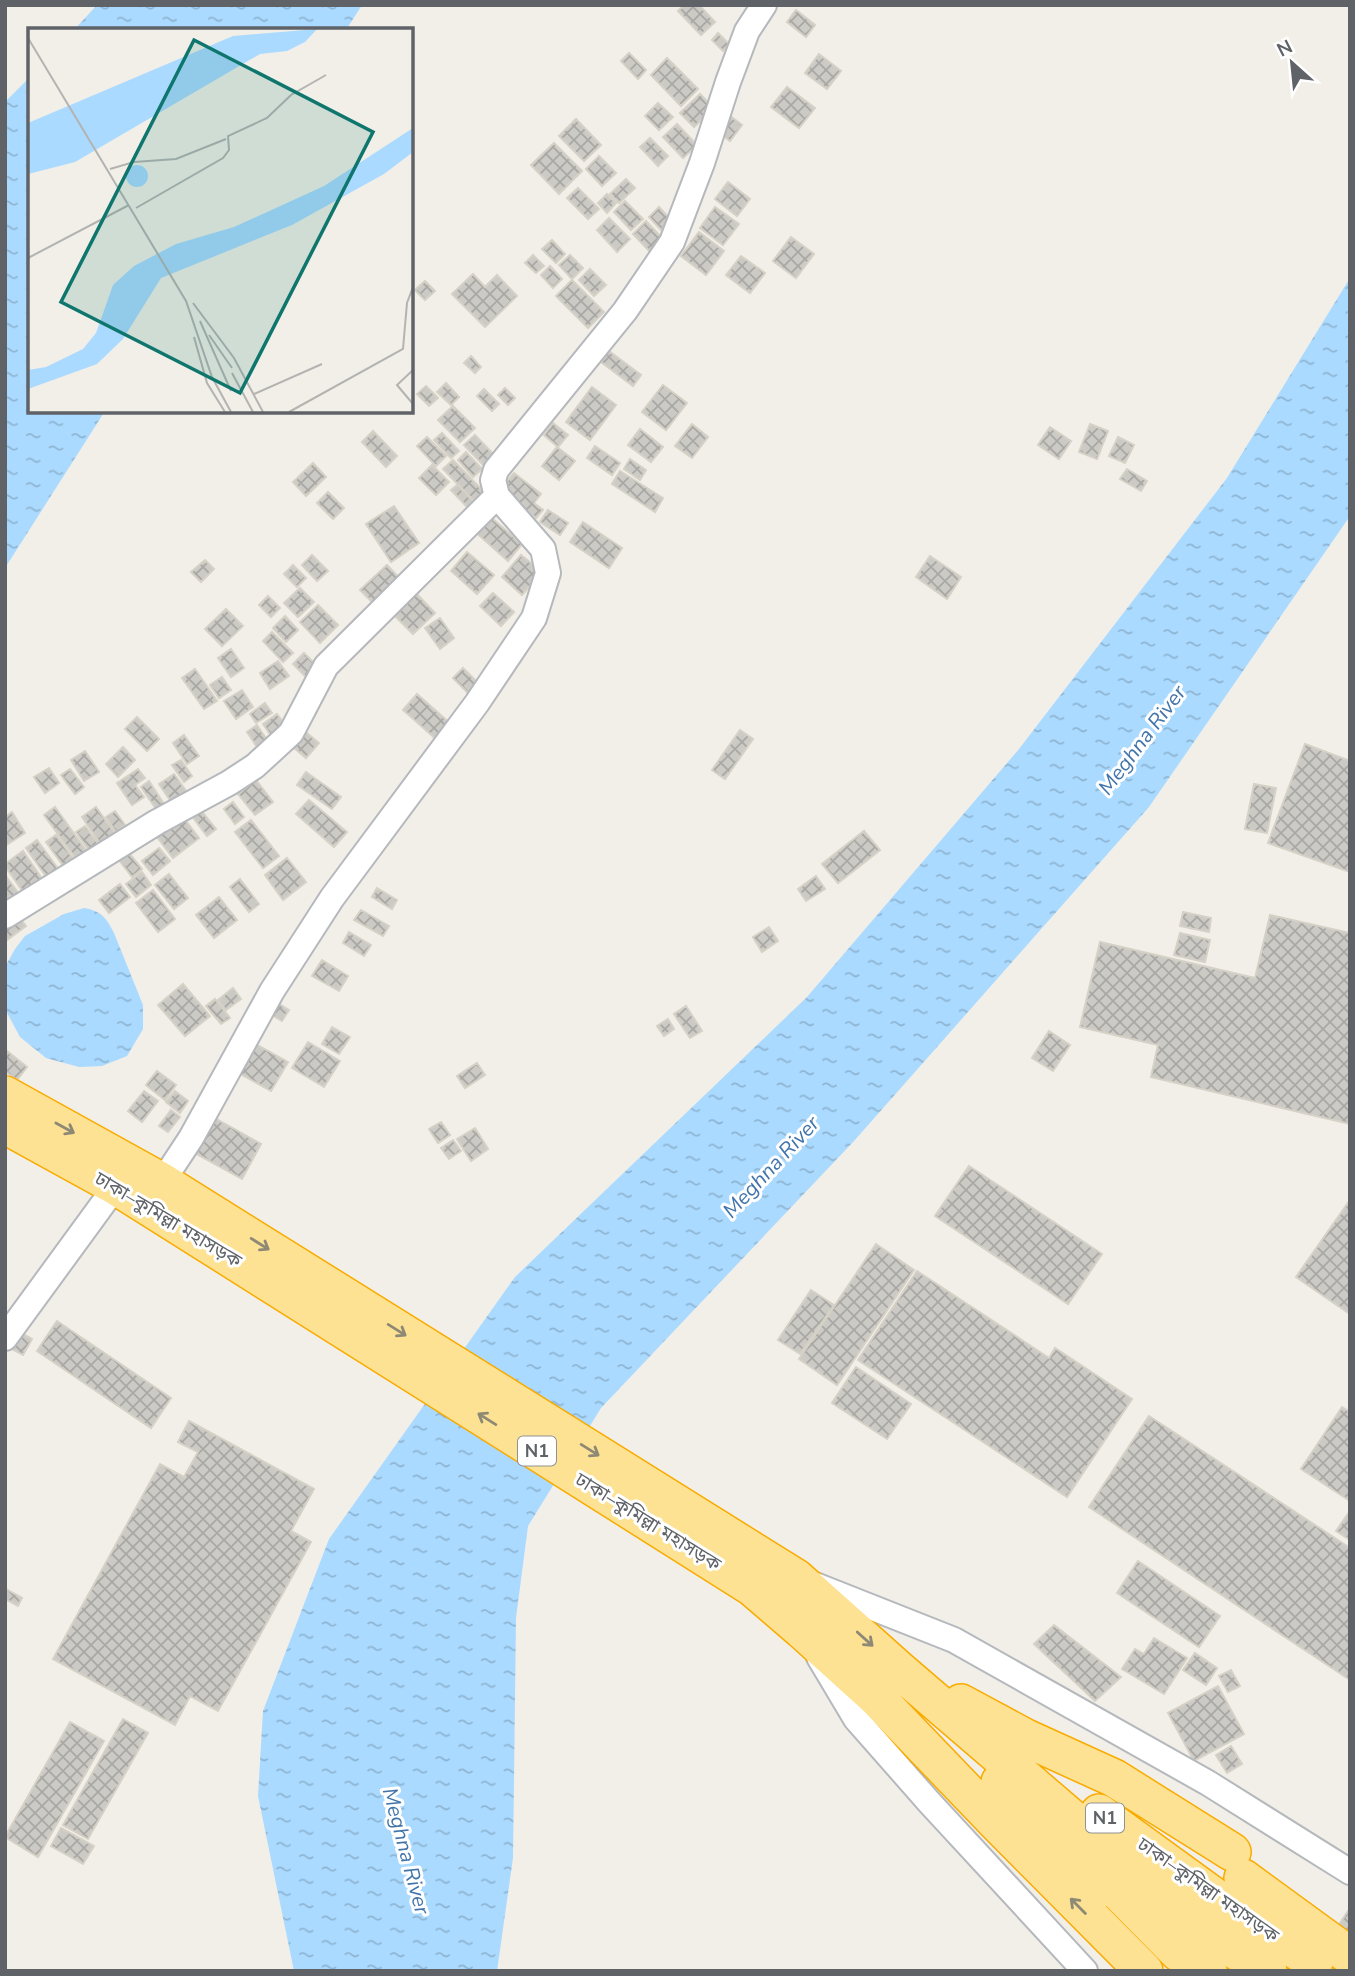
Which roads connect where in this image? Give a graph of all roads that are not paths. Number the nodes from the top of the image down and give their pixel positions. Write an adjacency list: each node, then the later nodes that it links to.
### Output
1 (764, 5): 2 (street)
2 (497, 496): 3 (street); 6 (street)
3 (5, 916)
4 (5, 1095): 6 (highway, ঢাকা–কুমিল্লা মহাসড়ক / N1, one-way to 6)
5 (5, 1125): 7 (highway, ঢাকা–কুমিল্লা মহাসড়ক / N1)
6 (162, 1182): 8 (highway, ঢাকা–কুমিল্লা মহাসড়ক / N1, one-way to 8)
7 (116, 1186): 8 (highway, ঢাকা–কুমিল্লা মহাসড়ক / N1); 9 (street)
8 (331, 1305): 10 (highway, ঢাকা–কুমিল্লা মহাসড়ক / N1)
9 (5, 1338)
10 (756, 1572): 11 (highway, ঢাকা–কুমিল্লা মহাসড়ক / N1); 12 (highway, ঢাকা–কুমিল্লা মহাসড়ক / N1)
11 (796, 1578): 13 (highway, ঢাকা–কুমিল্লা মহাসড়ক / N1, one-way to 13); 14 (street)
12 (803, 1630): 16 (street); 17 (highway, ঢাকা–কুমিল্লা মহাসড়ক / N1, one-way to 12)
13 (899, 1670): 15 (highway, ঢাকা–কুমিল্লা মহাসড়ক / N1); 15 (highway, ঢাকা–কুমিল্লা মহাসড়ক / N1); 18 (highway, ঢাকা–কুমিল্লা মহাসড়ক / N1); 19 (highway, ঢাকা–কুমিল্লা মহাসড়ক / N1); 20 (highway, ঢাকা–কুমিল্লা মহাসড়ক / N1); 21 (highway, ঢাকা–কুমিল্লা মহাসড়ক / N1)
14 (1350, 1872)
15 (1322, 1957)
16 (1085, 1971)
17 (1144, 1971)
18 (1172, 1971)
19 (1208, 1971)
20 (1238, 1971)
21 (1268, 1971)

